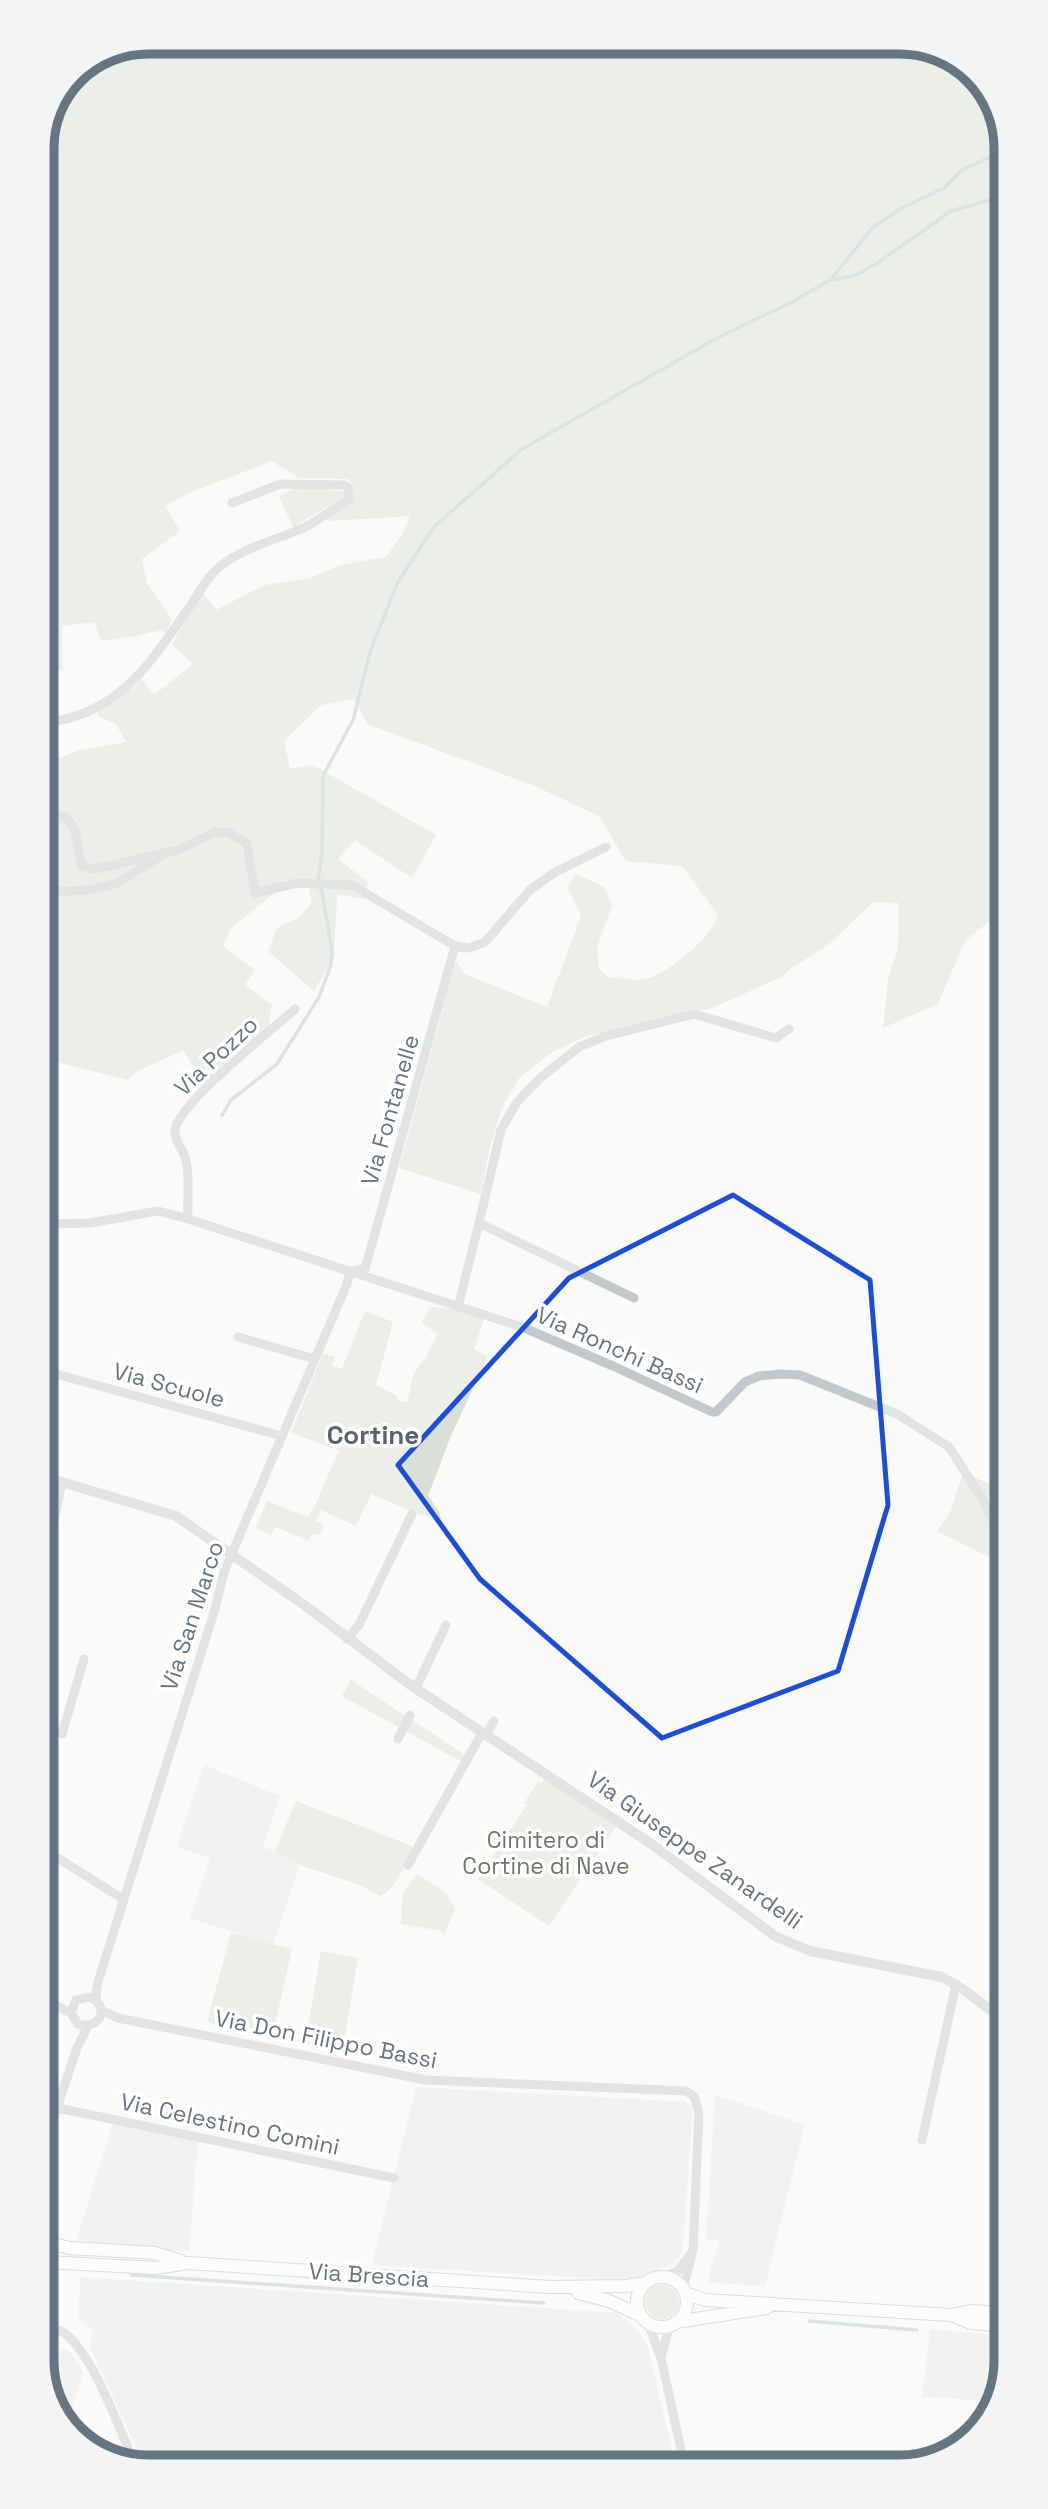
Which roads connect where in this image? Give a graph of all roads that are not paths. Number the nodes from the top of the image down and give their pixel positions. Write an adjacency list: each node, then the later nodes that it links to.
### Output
1 (232, 503): 2 (street)
2 (54, 721)
3 (54, 816): 5 (street)
4 (606, 847): 7 (street)
5 (166, 853): 6 (street); 7 (street)
6 (54, 892)
7 (455, 946): 13 (street, Via Fontanelle)
8 (295, 1009): 10 (street, Via Pozzo)
9 (789, 1029): 11 (street)
10 (188, 1219): 12 (street); 13 (street)
11 (479, 1223): 14 (street); 15 (street)
12 (54, 1224)
13 (350, 1272): 15 (street, Via Ronchi Bassi); 17 (street, Via San Marco)
14 (634, 1298)
15 (458, 1307): 24 (street, Via Ronchi Bassi)
16 (238, 1337): 17 (street)
17 (315, 1359): 19 (street, Via San Marco)
18 (54, 1373): 19 (street, Via Scuole)
19 (282, 1436): 25 (street, Via San Marco)
20 (54, 1480): 21 (street, Via Giuseppe Zanardelli)
21 (62, 1482): 23 (street); 25 (street, Via Giuseppe Zanardelli)
22 (412, 1514): 27 (street)
23 (54, 1520)
24 (994, 1523)
25 (231, 1553): 27 (street, Via Giuseppe Zanardelli); 37 (street, Via San Marco)
26 (446, 1625): 29 (street)
27 (347, 1639): 29 (street, Via Giuseppe Zanardelli)
28 (84, 1659): 32 (street)
29 (416, 1688): 33 (street, Via Giuseppe Zanardelli)
30 (411, 1715): 34 (street)
31 (494, 1721): 33 (street)
32 (54, 1732)
33 (484, 1734): 36 (street); 38 (street, Via Giuseppe Zanardelli)
34 (398, 1739)
35 (54, 1856): 37 (street)
36 (408, 1865)
37 (123, 1899): 39 (street, Via San Marco)
38 (956, 1984): 45 (street, Via Giuseppe Zanardelli); 51 (street)
39 (92, 1998): 40 (street); 43 (street)
40 (76, 2000): 41 (street); 44 (street)
41 (54, 2003)
42 (54, 2004): 44 (street)
43 (101, 2010): 46 (street, Via Don Filippo Bassi); 47 (street)
44 (71, 2013): 48 (street)
45 (994, 2013)
46 (118, 2018): 47 (street, Via Don Filippo Bassi); 54 (street, Via Don Filippo Bassi)
47 (98, 2021): 48 (street)
48 (83, 2025): 49 (street)
49 (58, 2108): 50 (street); 52 (street, Via Celestino Comini)
50 (54, 2119)
51 (922, 2140)
52 (394, 2178)
53 (54, 2244): 56 (main road, Via Brescia)
54 (693, 2250): 57 (street); 60 (street)
55 (54, 2262): 56 (main road, Via Brescia)
56 (188, 2263): 59 (main road, Via Brescia)
57 (664, 2277): 58 (main road, Via Brescia); 60 (main road, Via Brescia)
58 (646, 2283): 59 (main road, Via Brescia); 64 (main road)
59 (550, 2287): 64 (main road, Via Brescia)
60 (684, 2291): 61 (main road, Via Brescia); 65 (main road)
61 (788, 2304): 63 (main road, Via Brescia); 65 (main road, Via Brescia)
62 (994, 2313): 63 (main road, Via Brescia)
63 (951, 2315): 66 (main road, Via Brescia)
64 (644, 2319): 65 (main road, Via Brescia); 68 (street)
65 (673, 2324): 68 (street)
66 (994, 2325)
67 (54, 2328): 69 (street)
68 (661, 2358): 70 (street)
69 (130, 2453)
70 (682, 2455)

